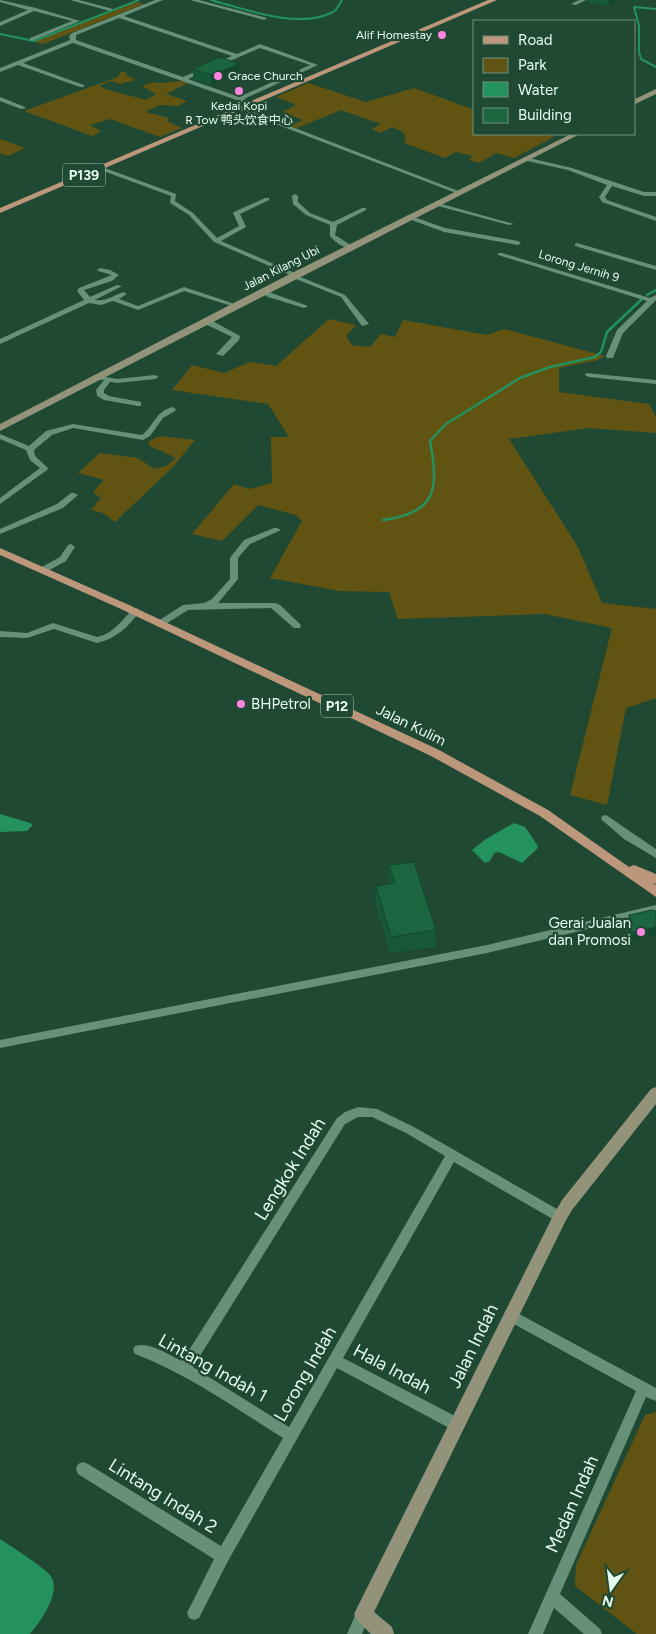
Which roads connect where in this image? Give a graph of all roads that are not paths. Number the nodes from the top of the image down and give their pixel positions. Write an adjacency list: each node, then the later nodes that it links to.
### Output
1 (73, 0): 10 (street)
2 (146, 0): 7 (street)
3 (193, 0): 12 (street)
4 (494, 0): 26 (main road, P139)
5 (583, 0): 8 (street)
6 (2, 1): 9 (street)
7 (157, 1): 11 (street)
8 (574, 4)
9 (34, 9): 13 (street); 15 (street)
10 (110, 10)
11 (118, 16): 14 (street); 16 (street)
12 (264, 18)
13 (0, 24)
14 (73, 38): 17 (street); 18 (street); 20 (street)
15 (32, 39)
16 (238, 56): 20 (street); 24 (street)
17 (0, 63)
18 (18, 63): 19 (street); 21 (street)
19 (0, 70)
20 (184, 80): 24 (street)
21 (82, 86)
22 (656, 91): 25 (street)
23 (0, 99): 27 (street)
24 (239, 99): 26 (street)
25 (636, 101)
26 (253, 104): 28 (main road, P139)
27 (23, 108)
28 (241, 109): 31 (main road, P139); 33 (street)
29 (574, 135): 30 (street, Jalan Kilang Ubi)
30 (525, 159): 32 (street); 33 (street, Jalan Kilang Ubi)
31 (100, 168): 39 (main road, P139); 44 (street)
32 (611, 184): 34 (street); 41 (street)
33 (458, 192): 37 (street, Jalan Kilang Ubi)
34 (656, 194)
35 (294, 196): 42 (street)
36 (267, 199): 44 (street)
37 (436, 204): 40 (street, Jalan Kilang Ubi); 43 (street)
38 (364, 209): 42 (street)
39 (0, 211)
40 (408, 218): 45 (street); 47 (street, Jalan Kilang Ubi)
41 (656, 219)
42 (333, 224): 47 (street)
43 (511, 224)
44 (216, 241): 51 (street)
45 (518, 244)
46 (576, 245): 49 (street)
47 (350, 247): 51 (street, Jalan Kilang Ubi)
48 (500, 254): 55 (street, Lorong Jernih 9)
49 (656, 268)
50 (100, 270): 52 (street)
51 (294, 275): 53 (street, Jalan Kilang Ubi); 61 (street)
52 (108, 281): 57 (street); 57 (street)
53 (263, 292): 58 (street, Jalan Kilang Ubi); 59 (street)
54 (124, 294): 56 (street)
55 (654, 298): 64 (street)
56 (113, 299): 57 (street); 58 (street)
57 (89, 300): 62 (street)
58 (236, 306): 60 (street, Jalan Kilang Ubi)
59 (304, 306)
60 (206, 321): 63 (street); 66 (street, Jalan Kilang Ubi)
61 (365, 324)
62 (0, 342)
63 (220, 354)
64 (610, 356)
65 (589, 375): 69 (street)
66 (98, 377): 68 (street); 72 (street, Jalan Kilang Ubi)
67 (156, 377): 68 (street)
68 (108, 380): 70 (street)
69 (656, 382)
70 (138, 404)
71 (172, 409): 74 (street)
72 (0, 428)
73 (0, 436): 74 (street)
74 (30, 449): 76 (street)
75 (74, 495): 78 (street)
76 (0, 502)
77 (277, 530): 82 (street)
78 (0, 532)
79 (71, 547): 81 (street)
80 (0, 551): 81 (main road, Jalan Kulim / P12)
81 (43, 570): 83 (main road, Jalan Kulim / P12)
82 (206, 606): 84 (street); 85 (street)
83 (136, 611): 84 (main road, Jalan Kulim / P12); 86 (street)
84 (161, 623): 89 (main road, Jalan Kulim / P12)
85 (297, 626)
86 (0, 634)
87 (606, 818): 88 (street)
88 (656, 854)
89 (617, 864): 90 (main road); 91 (main road, Jalan Kulim / P12)
90 (656, 879)
91 (656, 892)
92 (656, 909): 93 (street)
93 (0, 1044)
94 (656, 1093): 96 (street, Jalan Indah)
95 (452, 1155): 96 (street, Lengkok Indah); 99 (street, Lorong Indah); 100 (street, Lengkok Indah)
96 (560, 1217): 97 (street, Jalan Indah)
97 (510, 1315): 101 (street); 102 (street, Jalan Indah)
98 (140, 1350): 100 (street, Lintang Indah 1)
99 (335, 1360): 102 (street, Hala Indah); 103 (street, Lorong Indah)
100 (184, 1369): 103 (street, Lintang Indah 1)
101 (650, 1392): 106 (street, Medan Indah)
102 (458, 1425): 108 (street, Jalan Indah)
103 (291, 1436): 105 (street, Lorong Indah)
104 (83, 1469): 105 (street, Lintang Indah 2)
105 (223, 1556): 107 (street, Lorong Indah)
106 (551, 1596): 111 (street, Medan Indah); 112 (street)
107 (194, 1613)
108 (363, 1614): 109 (street, Jalan Indah); 110 (street)
109 (354, 1634)
110 (385, 1634)
111 (535, 1634)
112 (595, 1634)

